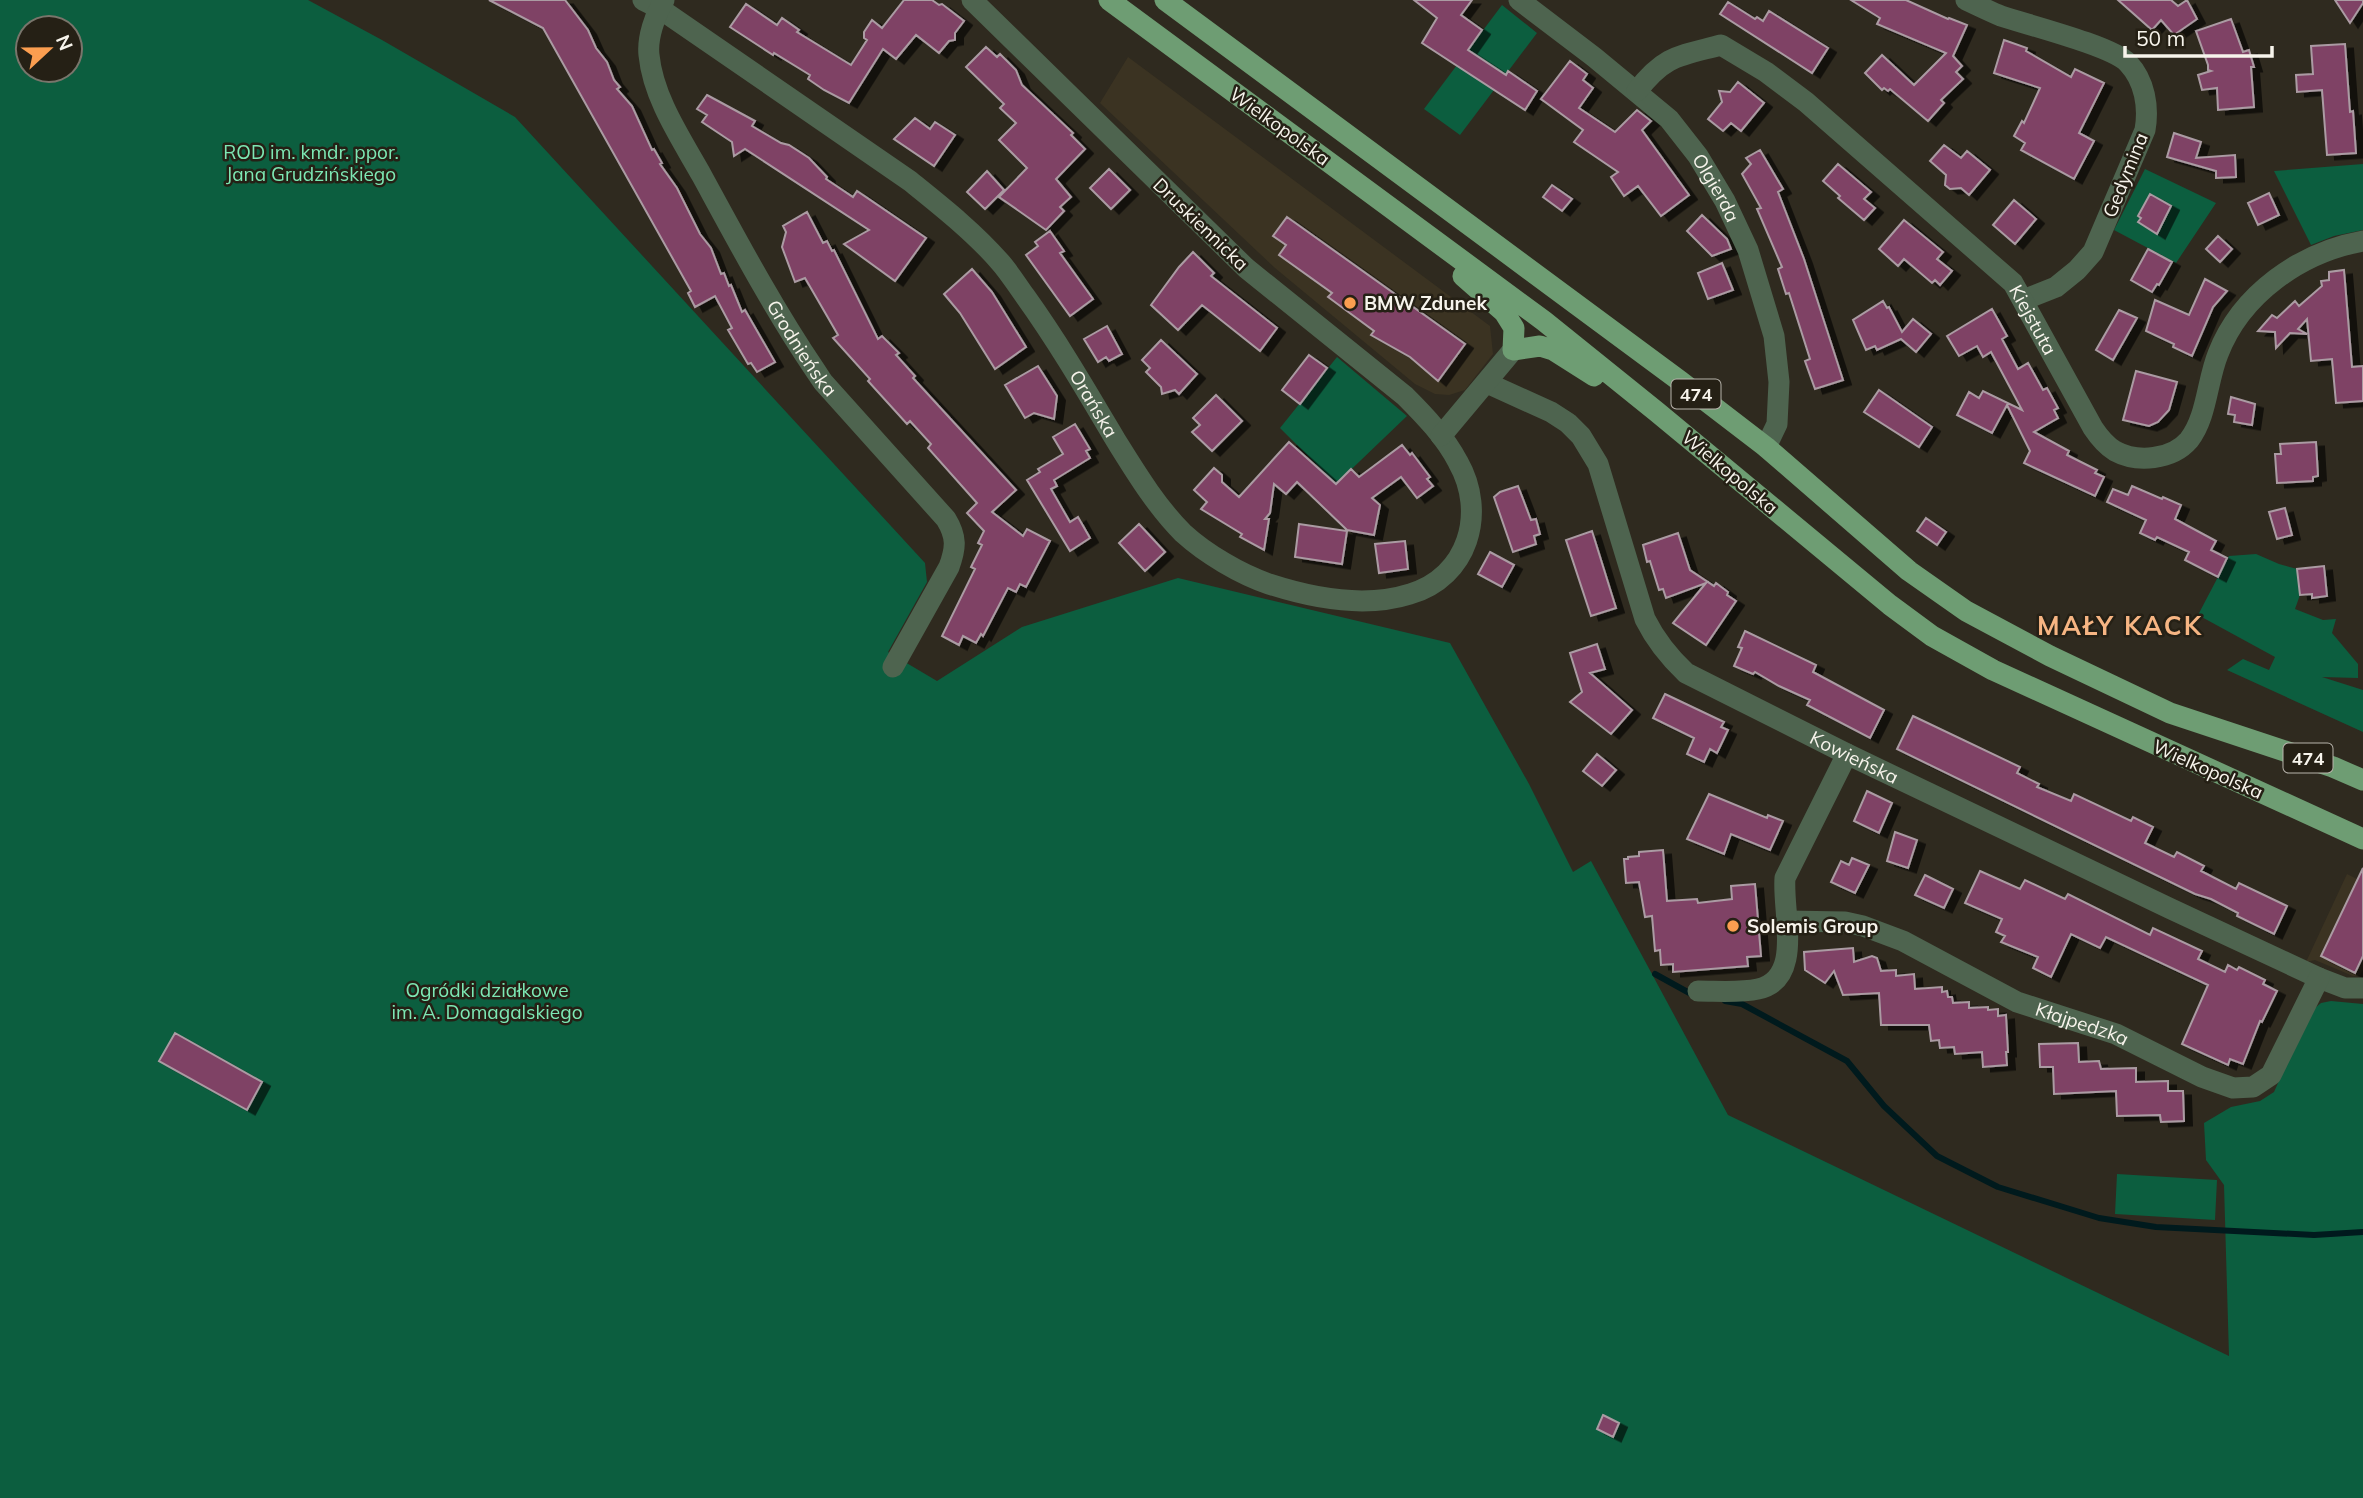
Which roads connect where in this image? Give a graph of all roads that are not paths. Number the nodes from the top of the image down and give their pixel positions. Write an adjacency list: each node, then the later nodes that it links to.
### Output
1 (972, 0): 14 (street, Druskiennicka)
2 (1109, 0): 8 (main road, Wielkopolska / 474)
3 (1165, 0): 15 (main road, Wielkopolska / 474)
4 (1519, 0): 7 (street, Olgierda)
5 (1966, 0): 10 (street, Gedymina)
6 (655, 3): 14 (street, Orańska); 16 (street, Grodnieńska)
7 (1637, 91): 10 (street, Kiejstuta); 15 (street, Olgierda)
8 (1407, 220): 11 (main road); 13 (main road, Wielkopolska / 474)
9 (2363, 241): 10 (street, Kiejstuta)
10 (2023, 300)
11 (1513, 350): 12 (street); 13 (main road)
12 (1487, 383): 14 (street); 17 (street, Kowieńska)
13 (1657, 412): 19 (main road, Wielkopolska / 474)
14 (1441, 436)
15 (1766, 447): 18 (main road, Wielkopolska / 474)
16 (893, 667)
17 (1847, 754): 20 (street); 21 (street, Kowieńska)
18 (2363, 780)
19 (2363, 839)
20 (1787, 921): 21 (street, Kłajpedzka); 23 (street)
21 (2319, 978): 22 (street, Kowieńska)
22 (2363, 988)
23 (1698, 991)

